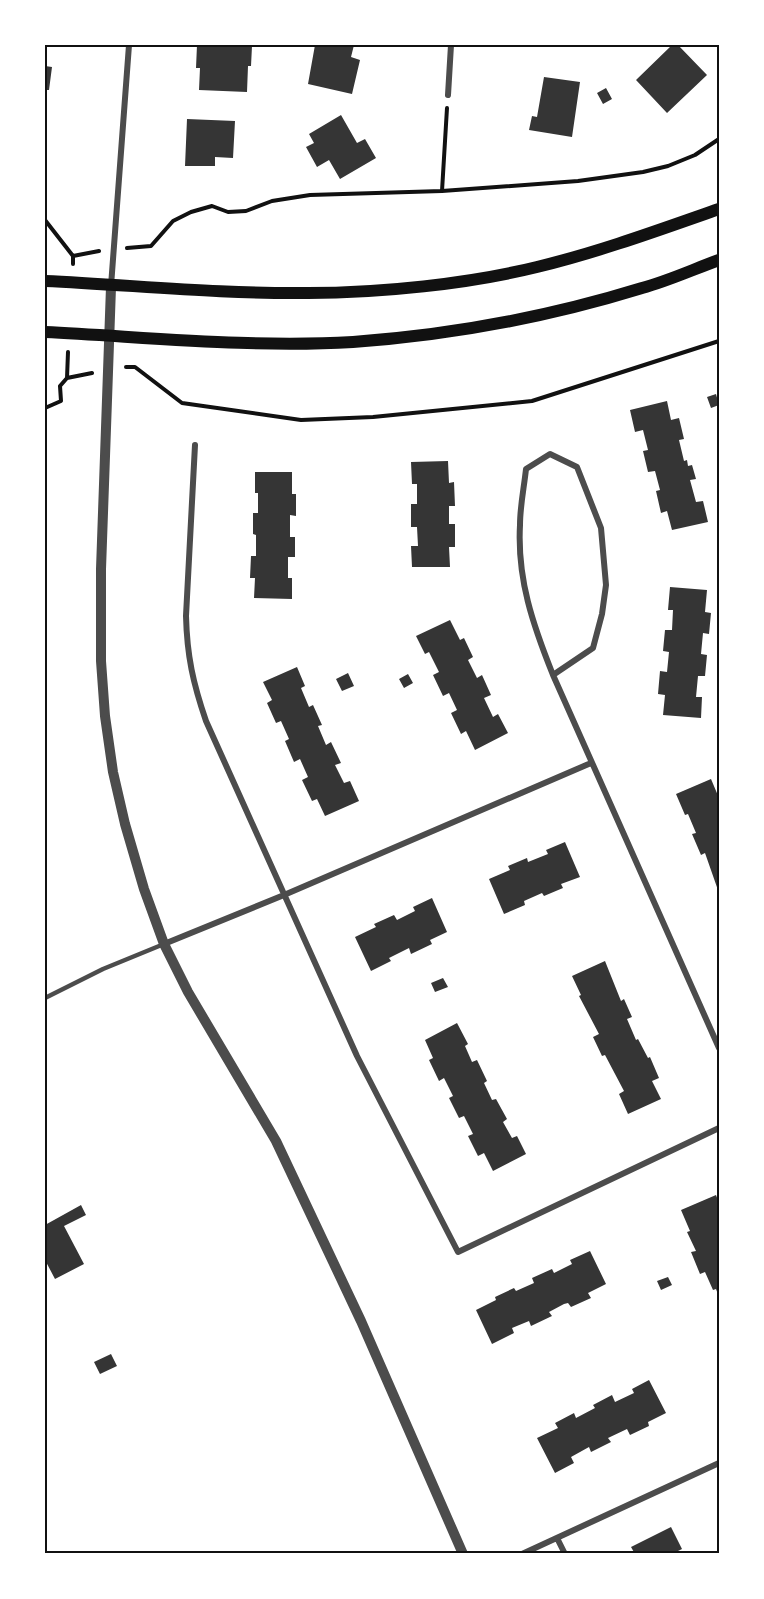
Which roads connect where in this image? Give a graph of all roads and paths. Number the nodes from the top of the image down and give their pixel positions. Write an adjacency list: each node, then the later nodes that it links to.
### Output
1 (129, 45): 12 (street)
2 (451, 45): 3 (street)
3 (448, 95): 5 (path)
4 (719, 139): 5 (path)
5 (442, 191): 8 (path)
6 (719, 209): 12 (main road)
7 (45, 220): 9 (path)
8 (151, 246)
9 (73, 256)
10 (719, 260): 14 (main road)
11 (45, 281): 12 (main road)
12 (111, 286): 14 (street)
13 (45, 332): 14 (main road)
14 (109, 334): 16 (street)
15 (719, 340): 16 (path)
16 (106, 369): 17 (path); 22 (street)
17 (45, 408)
18 (195, 445): 21 (street)
19 (553, 675): 19 (street); 20 (street)
20 (591, 763): 21 (street); 24 (street)
21 (284, 895): 22 (street); 25 (street)
22 (164, 944): 23 (lane); 28 (street)
23 (45, 998)
24 (719, 1048)
25 (719, 1128)
26 (719, 1463): 27 (street)
27 (557, 1538): 29 (street); 30 (street)
28 (463, 1554)
29 (522, 1554)
30 (565, 1554)

